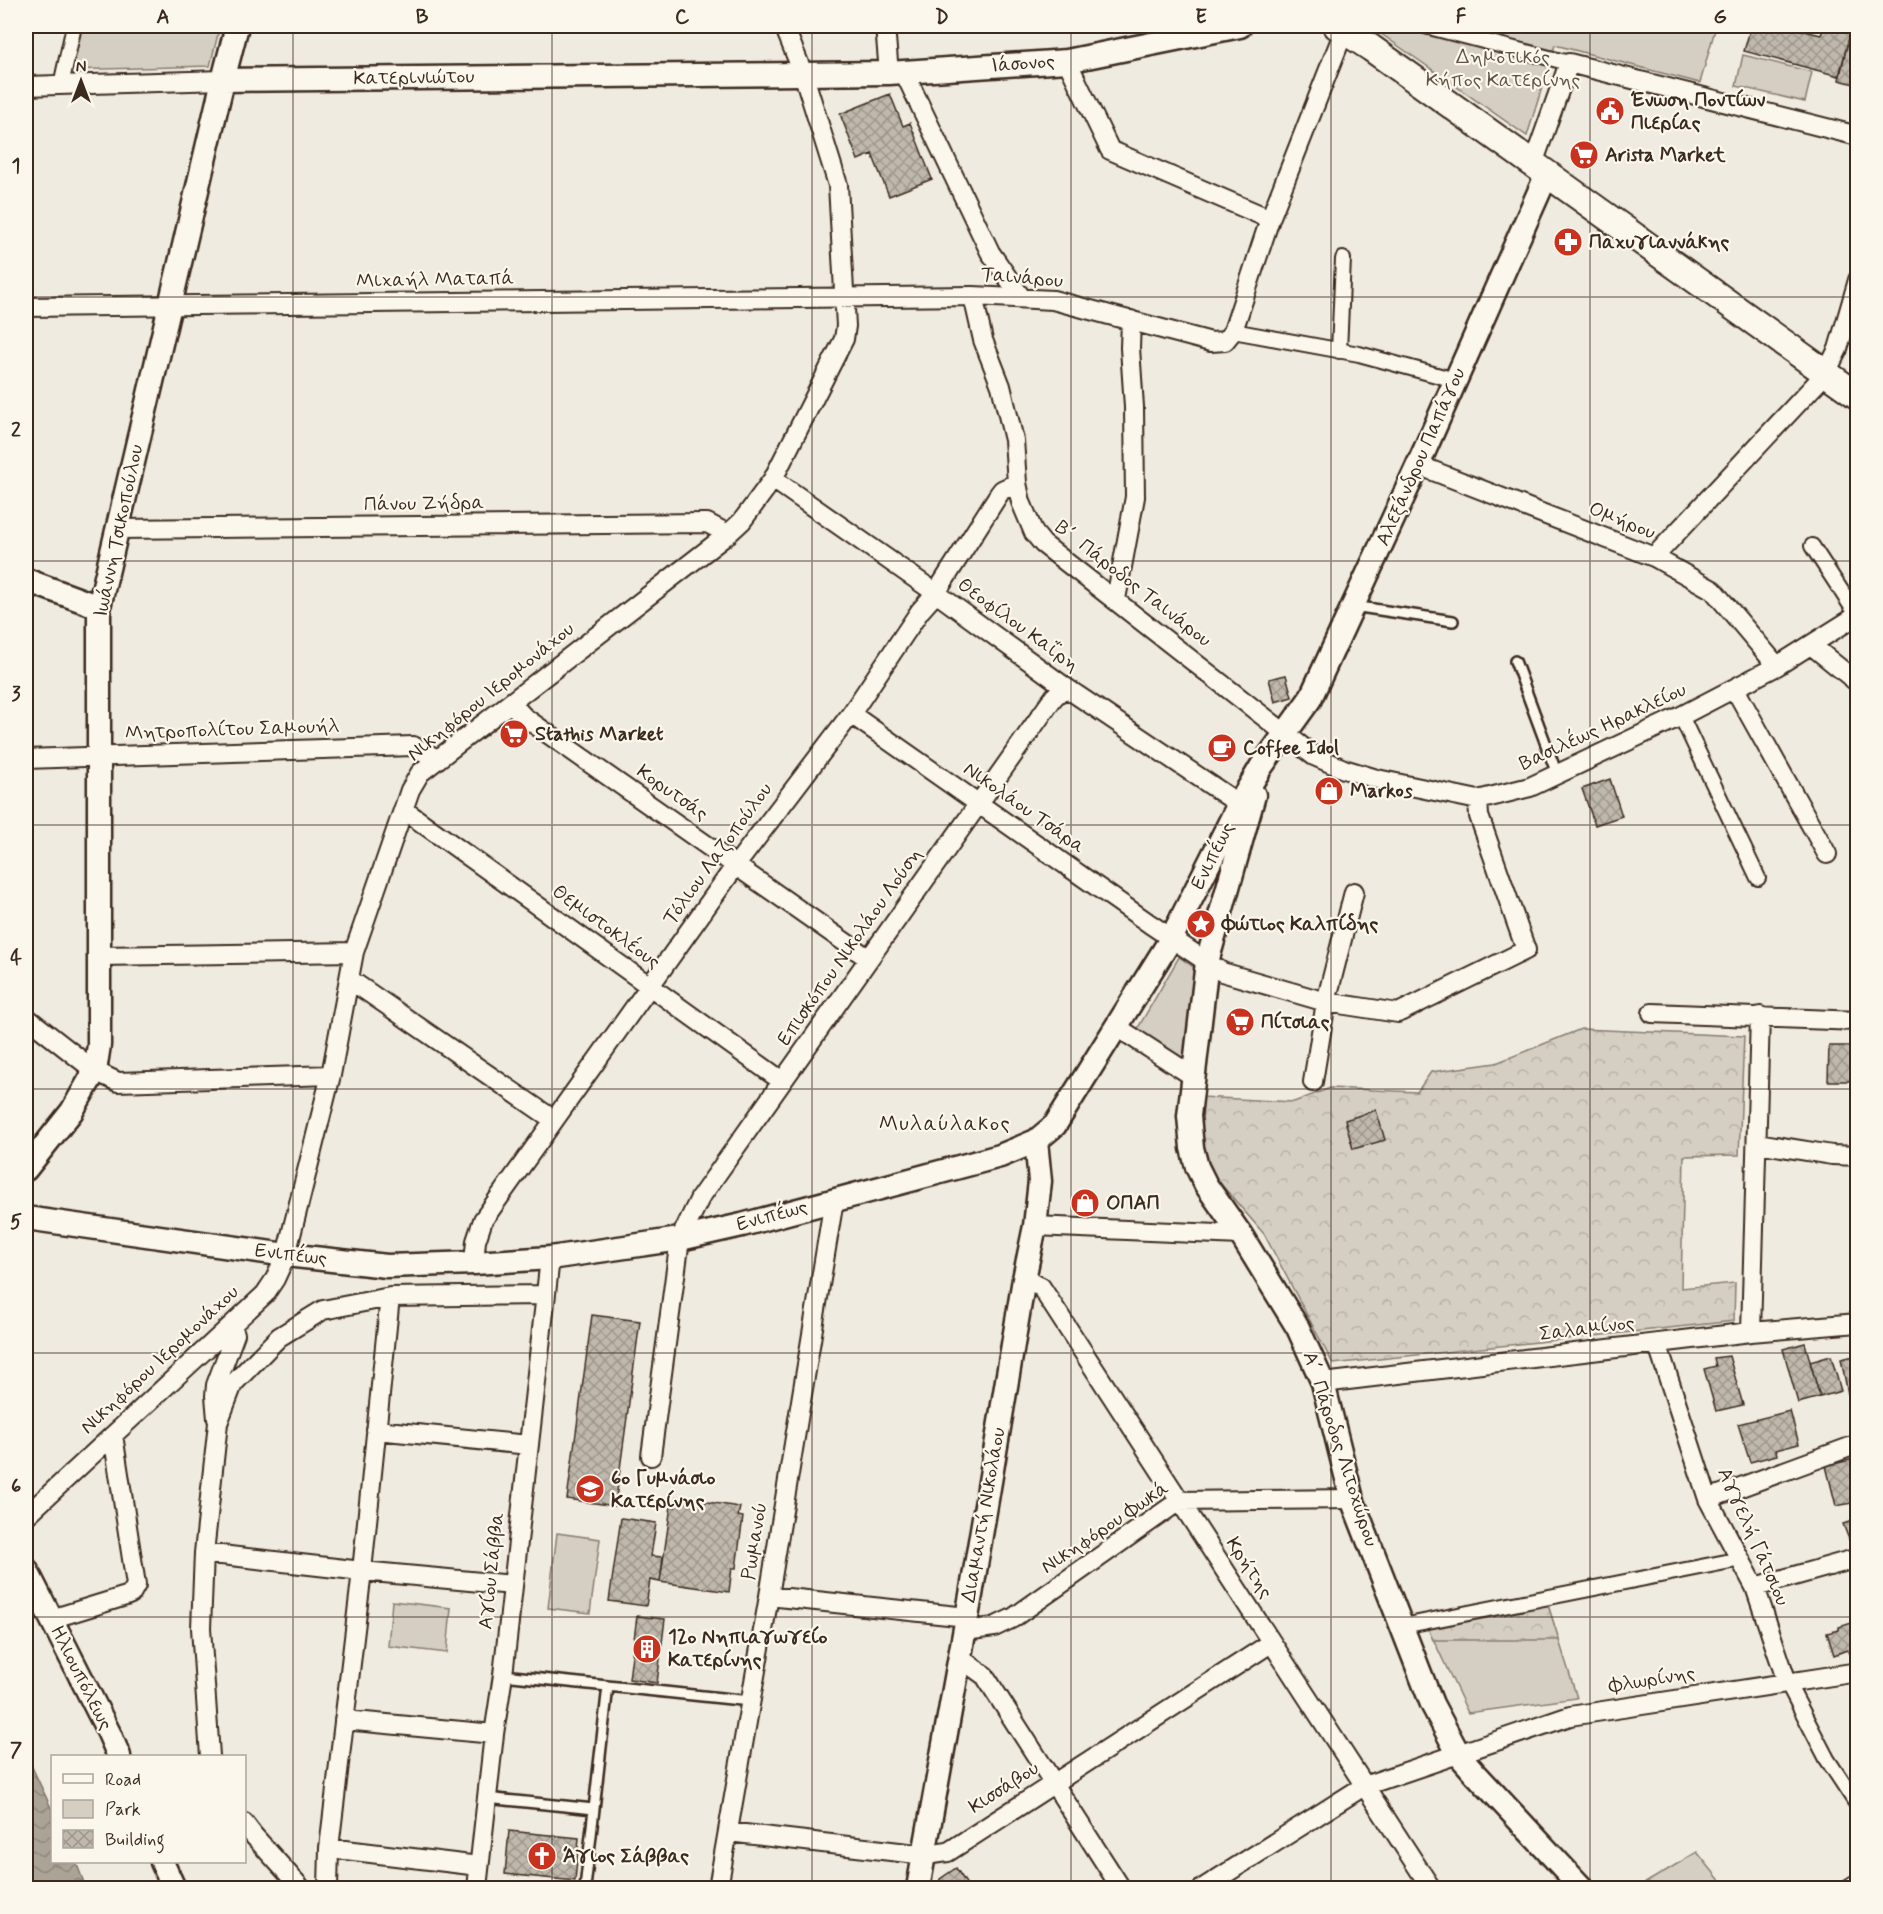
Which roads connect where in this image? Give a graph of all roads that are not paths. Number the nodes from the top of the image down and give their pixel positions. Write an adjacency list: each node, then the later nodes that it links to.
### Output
1 (74, 26): 13 (street)
2 (237, 26): 12 (street, Ιωάννη Τσικοπούλου)
3 (784, 26): 11 (street, Νικηφόρου Ιερομονάχου)
4 (885, 26): 10 (street)
5 (1240, 26): 8 (street, Ιάσονος)
6 (1425, 26): 9 (street)
7 (1348, 27): 16 (main road); 17 (street)
8 (1067, 61): 10 (street, Ιάσονος); 17 (street)
9 (1569, 63): 15 (street); 16 (street)
10 (896, 72): 11 (street, Ιάσονος); 21 (street)
11 (802, 73): 12 (street, Κατερινιώτου); 22 (street, Νικηφόρου Ιερομονάχου)
12 (223, 80): 13 (street, Κατερινιώτου); 23 (street, Ιωάννη Τσικοπούλου)
13 (61, 85): 14 (street, Κατερινιώτου)
14 (26, 86)
15 (1857, 136)
16 (1540, 169): 28 (main road); 29 (street, Αλεξάνδρου Παπάγου)
17 (1270, 219): 26 (street)
18 (1343, 259): 27 (street)
19 (1857, 280): 28 (street)
20 (973, 296): 21 (street, Ταινάρου); 22 (street, Ταινάρου); 33 (street, Β΄ Πάροδος Ταινάρου)
21 (1021, 297): 25 (street, Ταινάρου)
22 (846, 298): 23 (street, Μιχαήλ Ματαπά); 32 (street, Νικηφόρου Ιερομονάχου)
23 (170, 305): 24 (street, Μιχαήλ Ματαπά); 34 (street, Ιωάννη Τσικοπούλου)
24 (26, 307)
25 (1131, 320): 26 (street, Ταινάρου); 40 (street)
26 (1229, 336): 27 (street, Ταινάρου)
27 (1339, 351): 29 (street, Ταινάρου)
28 (1826, 373): 30 (main road); 37 (street)
29 (1455, 380): 31 (street, Αλεξάνδρου Παπάγου)
30 (1857, 396)
31 (1418, 465): 37 (street, Ομήρου); 42 (street, Αλεξάνδρου Παπάγου)
32 (773, 479): 35 (street, Νικηφόρου Ιερομονάχου); 39 (street, Θεοφίλου Καΐρη)
33 (1017, 483): 39 (street, Τόλιου Λαζοπούλου); 40 (street, Β΄ Πάροδος Ταινάρου)
34 (117, 530): 35 (street, Πάνου Ζήδρα); 41 (street, Ιωάννη Τσικοπούλου)
35 (728, 534): 51 (street, Νικηφόρου Ιερομονάχου)
36 (1812, 546): 43 (street)
37 (1654, 557): 47 (street, Ομήρου)
38 (26, 580): 41 (street)
39 (936, 593): 49 (street, Θεοφίλου Καΐρη); 52 (street, Τόλιου Λαζοπούλου)
40 (1116, 599): 54 (street, Β΄ Πάροδος Ταινάρου)
41 (99, 606): 55 (street, Ιωάννη Τσικοπούλου)
42 (1353, 606): 44 (lane); 54 (street, Αλεξάνδρου Παπάγου)
43 (1857, 615): 45 (street, Βασιλέως Ηρακλείου)
44 (1454, 621)
45 (1811, 645): 47 (street, Βασιλέως Ηρακλείου); 48 (street)
46 (1515, 661): 59 (lane)
47 (1777, 666): 50 (street, Βασιλέως Ηρακλείου)
48 (1857, 682)
49 (1065, 687): 61 (street, Επισκόπου Νικολάου Λούση); 62 (street, Θεοφίλου Καΐρη)
50 (1735, 689): 53 (street, Βασιλέως Ηρακλείου); 64 (street)
51 (511, 703): 57 (street, Νικηφόρου Ιερομονάχου); 65 (street, Κορυτσάς)
52 (851, 714): 61 (street, Νικολάου Τσάρα); 65 (street, Τόλιου Λαζοπούλου)
53 (1681, 716): 59 (street, Βασιλέως Ηρακλείου); 66 (street)
54 (1285, 734): 58 (street, Ενιπέως); 60 (street, Βασιλέως Ηρακλείου)
55 (99, 757): 56 (street, Μητροπολίτου Σαμουήλ); 57 (street, Μητροπολίτου Σαμουήλ); 70 (street, Ιωάννη Τσικοπούλου)
56 (26, 759)
57 (437, 759): 63 (street, Νικηφόρου Ιερομονάχου)
58 (1261, 767): 62 (street, Ενιπέως); 72 (street, Α΄ Πάροδος Λιτοχώρου)
59 (1557, 774): 60 (street, Βασιλέως Ηρακλείου)
60 (1478, 800): 75 (street, Νικολάου Τσάρα)
61 (978, 803): 68 (street, Νικολάου Τσάρα); 71 (street, Επισκόπου Νικολάου Λούση)
62 (1239, 804): 68 (street, Ενιπέως)
63 (404, 810): 69 (street, Νικηφόρου Ιερομονάχου); 74 (street, Θεμιστοκλέους)
64 (1827, 854)
65 (736, 865): 71 (street, Κορυτσάς); 74 (street, Τόλιου Λαζοπούλου)
66 (1758, 878)
67 (1354, 892): 75 (street)
68 (1171, 939): 72 (street, Νικολάου Τσάρα); 80 (street, Ενιπέως)
69 (354, 952): 70 (street); 73 (street, Νικηφόρου Ιερομονάχου)
70 (99, 956): 81 (street, Ιωάννη Τσικοπούλου)
71 (869, 959): 84 (street, Επισκόπου Νικολάου Λούση)
72 (1207, 962): 75 (street, Νικολάου Τσάρα); 83 (street, Α΄ Πάροδος Λιτοχώρου)
73 (349, 979): 82 (street, Νικηφόρου Ιερομονάχου); 86 (street)
74 (650, 986): 84 (street, Θεμιστοκλέους); 86 (street, Τόλιου Λαζοπούλου)
75 (1326, 1002): 85 (street)
76 (1652, 1013): 77 (street)
77 (1760, 1016): 79 (street); 88 (street)
78 (26, 1017): 81 (street)
79 (1857, 1021)
80 (1117, 1027): 83 (street); 87 (street, Ενιπέως)
81 (94, 1071): 82 (street); 90 (street, Ιωάννη Τσικοπούλου)
82 (332, 1075): 96 (street, Νικηφόρου Ιερομονάχου)
83 (1194, 1077): 94 (street, Α΄ Πάροδος Λιτοχώρου)
84 (782, 1081): 95 (street, Επισκόπου Νικολάου Λούση)
85 (1313, 1082)
86 (554, 1120): 98 (street, Τόλιου Λαζοπούλου)
87 (1036, 1141): 91 (street, Ενιπέως); 93 (street, Διαμαντή Νικολάου)
88 (1757, 1143): 89 (street); 104 (street)
89 (1857, 1156)
90 (26, 1169)
91 (834, 1200): 95 (street, Ενιπέως); 124 (street, Ρωμανού)
92 (26, 1218): 96 (street, Ενιπέως)
93 (1035, 1226): 94 (street); 99 (street, Διαμαντή Νικολάου)
94 (1241, 1235): 106 (street, Α΄ Πάροδος Λιτοχώρου)
95 (680, 1239): 97 (street, Ενιπέως); 112 (street, Επισκόπου Νικολάου Λούση)
96 (286, 1255): 98 (street, Ενιπέως); 103 (street, Νικηφόρου Ιερομονάχου)
97 (550, 1258): 98 (street, Ενιπέως); 100 (street, Αγίου Σάββα)
98 (474, 1263)
99 (1024, 1279): 115 (street, Κρήτης); 126 (street, Διαμαντή Νικολάου)
100 (545, 1295): 101 (street); 111 (street, Αγίου Σάββα)
101 (390, 1297): 107 (street); 108 (street)
102 (1857, 1323): 104 (street, Σαλαμίνος)
103 (231, 1326): 107 (street); 109 (street, Νικηφόρου Ιερομονάχου)
104 (1751, 1332): 105 (street, Σαλαμίνος)
105 (1657, 1343): 106 (street, Σαλαμίνος); 114 (street, Αγγελή Γάτσιου)
106 (1323, 1383): 113 (street, Α΄ Πάροδος Λιτοχώρου)
107 (218, 1423): 117 (street)
108 (376, 1430): 111 (street); 121 (street)
109 (113, 1435): 116 (street, Νικηφόρου Ιερομονάχου); 125 (street)
110 (1857, 1444): 114 (street)
111 (529, 1445): 122 (street, Αγίου Σάββα)
112 (651, 1456)
113 (1352, 1499): 115 (street, Νικηφόρου Φωκά); 127 (street, Α΄ Πάροδος Λιτοχώρου)
114 (1708, 1499): 119 (street, Αγγελή Γάτσιου)
115 (1179, 1501): 126 (street, Νικηφόρου Φωκά); 128 (street, Κρήτης)
116 (26, 1516)
117 (204, 1553): 121 (street); 138 (street)
118 (1857, 1558): 123 (street)
119 (1741, 1559): 123 (street, Αγγελή Γάτσιου); 127 (street)
120 (26, 1569): 125 (street, Ηλιουπόλεως)
121 (362, 1571): 122 (street); 135 (street)
122 (513, 1585): 131 (street, Αγίου Σάββα)
123 (1755, 1587): 132 (street, Αγγελή Γάτσιου)
124 (769, 1596): 126 (street, Νικηφόρου Φωκά); 134 (street, Ρωμανού)
125 (51, 1619): 137 (street, Ηλιουπόλεως)
126 (966, 1624): 129 (street, Διαμαντή Νικολάου)
127 (1403, 1626): 139 (street, Α΄ Πάροδος Λιτοχώρου)
128 (1271, 1643): 140 (street, Κισσάβου); 141 (street, Κρήτης)
129 (960, 1659): 140 (street); 148 (street, Διαμαντή Νικολάου)
130 (1857, 1672): 132 (street, Φλωρίνης)
131 (503, 1675): 133 (lane); 136 (street, Αγίου Σάββα)
132 (1788, 1682): 139 (street, Φλωρίνης); 143 (street, Αγγελή Γάτσιου)
133 (608, 1686): 134 (lane); 144 (lane)
134 (750, 1701): 146 (street, Ρωμανού)
135 (344, 1720): 136 (street); 147 (street)
136 (494, 1734): 142 (street, Αγίου Σάββα)
137 (118, 1755)
138 (210, 1755)
139 (1459, 1755): 141 (street, Φλωρίνης); 162 (street, Α΄ Πάροδος Λιτοχώρου)
140 (1052, 1784): 148 (street, Κισσάβου); 159 (street)
141 (1364, 1786): 160 (street, Φλωρίνης); 161 (street, Κρήτης)
142 (486, 1798): 144 (lane); 150 (street, Αγίου Σάββα)
143 (1857, 1806)
144 (594, 1809): 156 (lane)
145 (246, 1826): 153 (street)
146 (728, 1832): 148 (street, Κισσάβου); 157 (street, Ρωμανού)
147 (329, 1848): 150 (street); 154 (street)
148 (925, 1855): 158 (street, Διαμαντή Νικολάου)
149 (162, 1863): 152 (street)
150 (479, 1866): 155 (street, Αγίου Σάββα)
151 (1857, 1883): 163 (street)
152 (174, 1888)
153 (301, 1888)
154 (328, 1888)
155 (477, 1888)
156 (585, 1888)
157 (718, 1888)
158 (918, 1888)
159 (1120, 1888)
160 (1203, 1888)
161 (1431, 1888)
162 (1582, 1888)
163 (1850, 1888)

